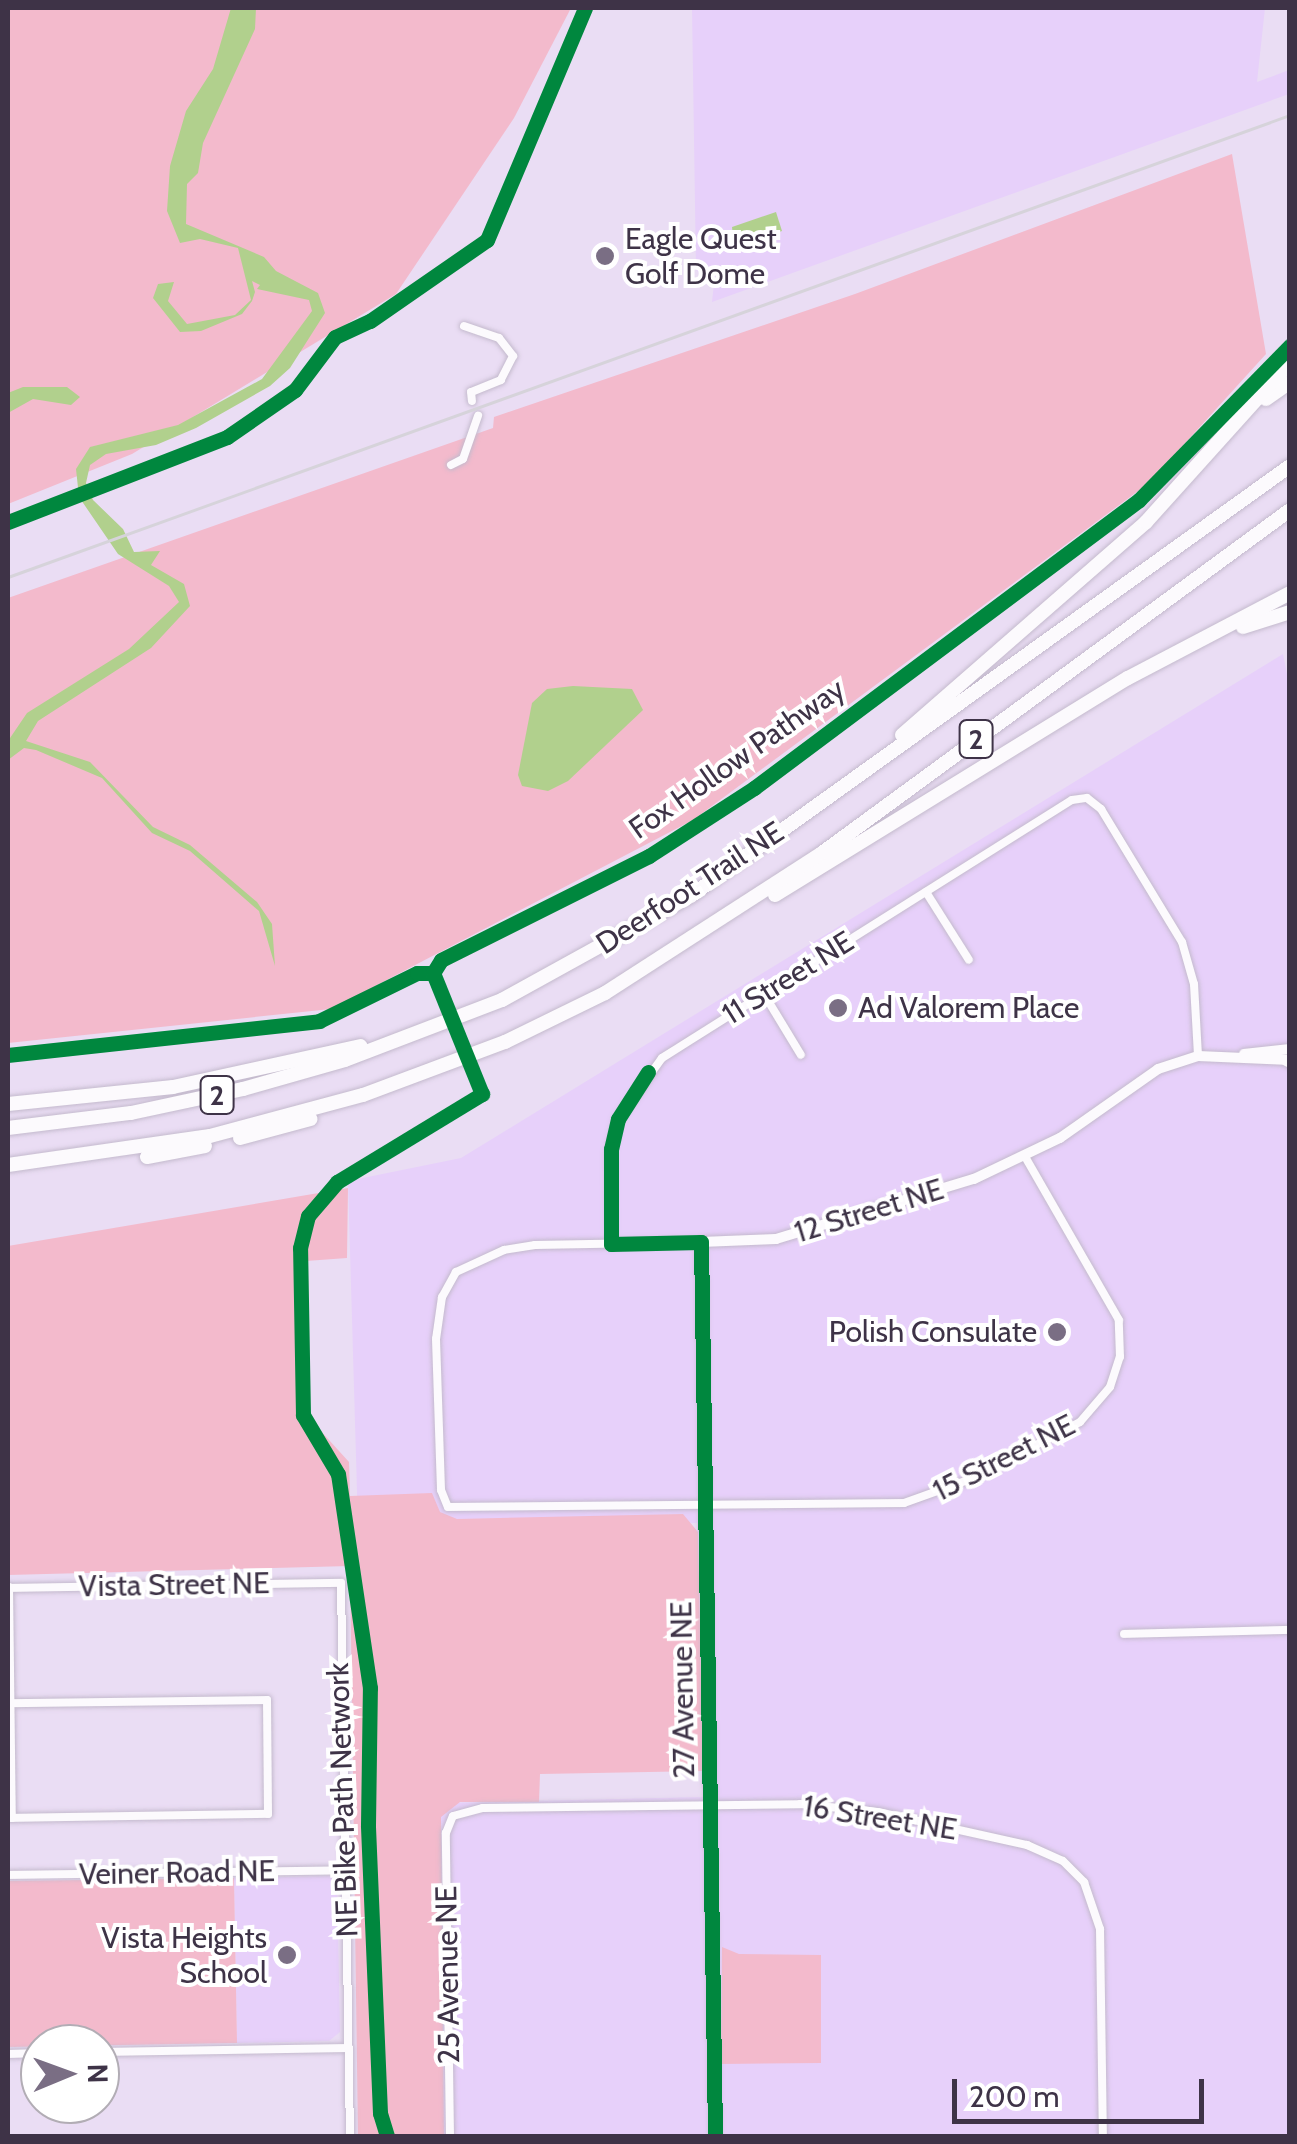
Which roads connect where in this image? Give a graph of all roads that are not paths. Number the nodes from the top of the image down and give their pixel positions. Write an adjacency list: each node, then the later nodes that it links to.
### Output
1 (464, 326): 4 (street)
2 (1290, 362): 6 (highway)
3 (1290, 382): 6 (highway)
4 (472, 400)
5 (478, 416): 7 (street)
6 (1242, 416): 13 (highway)
7 (451, 465)
8 (1290, 466): 13 (highway, Deerfoot Trail NE / 2)
9 (1290, 510): 16 (highway, Deerfoot Trail NE / 2)
10 (1290, 593): 12 (highway)
11 (1290, 612): 12 (highway)
12 (1164, 660): 16 (highway)
13 (890, 752): 18 (highway, Deerfoot Trail NE / 2)
14 (926, 892): 15 (street); 17 (street, 11 Street NE); 20 (street, 11 Street NE)
15 (969, 960)
16 (657, 962): 22 (highway, Deerfoot Trail NE / 2)
17 (764, 994): 19 (street); 29 (street, 11 Street NE)
18 (420, 1030): 23 (highway); 24 (highway, Deerfoot Trail NE / 2)
19 (800, 1055)
20 (1198, 1056): 21 (street, 12 Street NE); 25 (street, 12 Street NE)
21 (1289, 1058)
22 (410, 1078): 26 (highway, Deerfoot Trail NE / 2); 27 (highway)
23 (8, 1104)
24 (8, 1128)
25 (1026, 1158): 28 (street, 12 Street NE); 31 (street, 15 Street NE)
26 (8, 1165)
27 (8, 1174)
28 (701, 1242): 29 (street, 12 Street NE); 31 (street, 27 Avenue NE)
29 (611, 1244): 30 (street, 12 Street NE)
30 (448, 1507): 31 (street, 15 Street NE)
31 (708, 1509): 36 (street, 27 Avenue NE)
32 (8, 1588): 35 (street); 39 (street, Vista Street NE)
33 (1290, 1630): 34 (street)
34 (1124, 1634)
35 (11, 1703): 38 (street); 38 (street)
36 (712, 1804): 37 (street, 16 Street NE); 45 (street, 27 Avenue NE); 46 (street, 16 Street NE)
37 (452, 1816): 44 (street, 25 Avenue NE)
38 (10, 1818)
39 (346, 1870): 40 (street, Veiner Road NE); 41 (street)
40 (8, 1875)
41 (349, 2048): 42 (street); 43 (street)
42 (120, 2052)
43 (350, 2136)
44 (450, 2136)
45 (715, 2136)
46 (1103, 2136)

